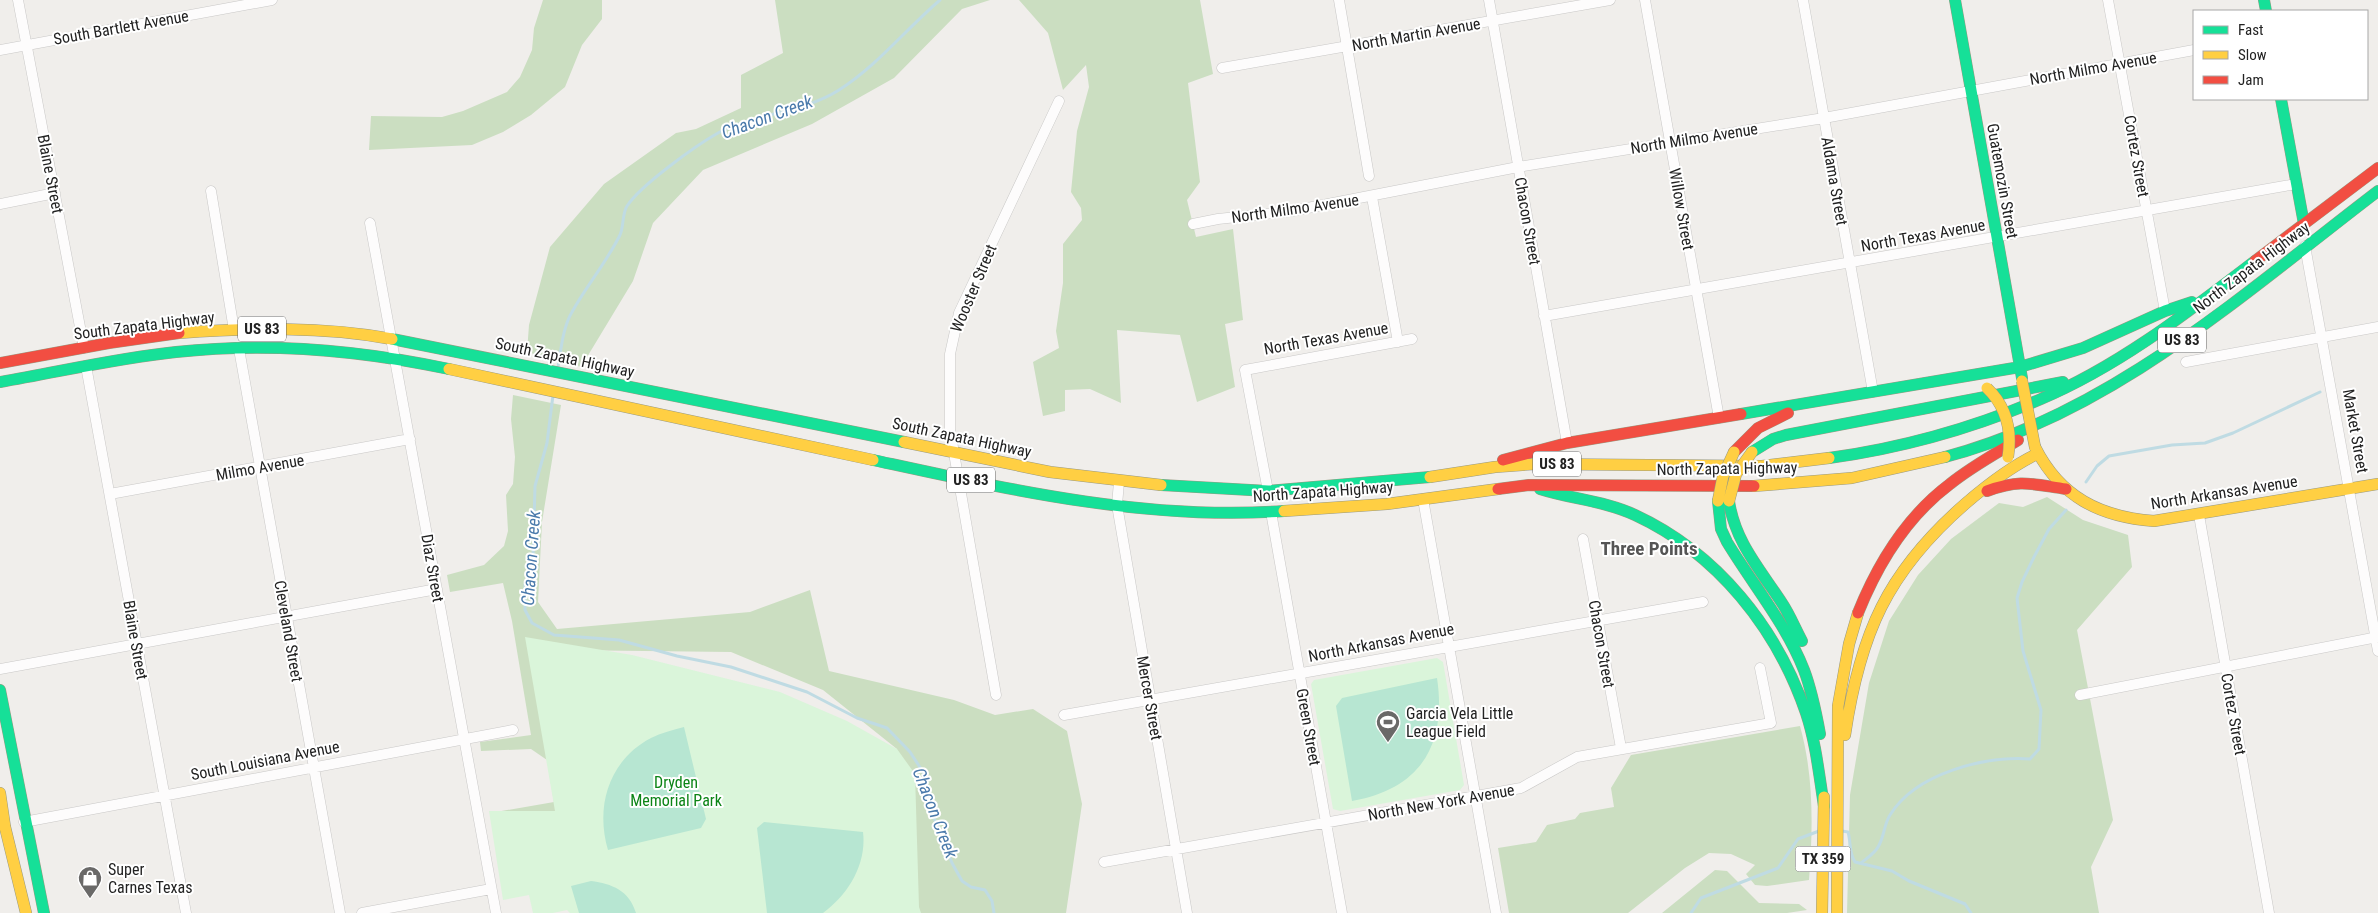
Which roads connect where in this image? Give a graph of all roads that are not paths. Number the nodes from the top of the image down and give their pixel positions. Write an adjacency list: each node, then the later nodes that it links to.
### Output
1 (18, 0): 11 (street, Blaine Street)
2 (272, 0): 11 (street, South Bartlett Avenue)
3 (1339, 0): 12 (street)
4 (1489, 0): 10 (street, Chacon Street)
5 (1610, 0): 10 (street, North Martin Avenue)
6 (1645, 0): 21 (street, Willow Street)
7 (1803, 0): 20 (street, Aldama Street)
8 (1956, 0): 17 (main road, Guatemozin Street)
9 (2108, 0): 15 (street, Cortez Street)
10 (1492, 21): 12 (street, North Martin Avenue); 22 (street, Chacon Street)
11 (26, 45): 13 (street, South Bartlett Avenue); 28 (street, Blaine Street)
12 (1347, 46): 16 (street, North Martin Avenue); 24 (street)
13 (0, 50)
14 (2193, 50): 15 (street, North Milmo Avenue)
15 (2120, 63): 17 (street, North Milmo Avenue); 31 (street, Cortez Street)
16 (1222, 68)
17 (1972, 90): 20 (street, North Milmo Avenue); 35 (main road, Guatemozin Street)
18 (2281, 100): 25 (main road)
19 (1059, 101): 65 (street, Wooster Street)
20 (1824, 118): 21 (street, North Milmo Avenue); 37 (street, Aldama Street)
21 (1670, 141): 22 (street, North Milmo Avenue); 38 (street, Willow Street)
22 (1518, 167): 29 (street, North Milmo Avenue); 41 (street, Chacon Street)
23 (2378, 168): 34 (main road, North Zapata Highway / US 83)
24 (1369, 176)
25 (2296, 184): 31 (street, North Texas Avenue); 34 (main road)
26 (210, 191): 43 (street)
27 (2378, 191): 36 (main road, North Zapata Highway / US 83)
28 (55, 193): 30 (street); 48 (street, Blaine Street)
29 (1372, 197): 33 (street, North Milmo Avenue); 47 (street)
30 (0, 204)
31 (2147, 211): 35 (street, North Texas Avenue); 40 (street, Cortez Street)
32 (370, 223): 44 (street, Diaz Street)
33 (1193, 224)
34 (2304, 224): 39 (main road, North Zapata Highway / US 83)
35 (1996, 238): 37 (street, North Texas Avenue); 54 (main road, Guatemozin Street)
36 (2305, 246): 45 (street, Market Street); 61 (main road, North Zapata Highway / US 83)
37 (1850, 264): 38 (street, North Texas Avenue); 58 (street, Aldama Street)
38 (1696, 291): 41 (street, North Texas Avenue); 60 (street, Willow Street)
39 (2210, 296): 40 (main road); 55 (main road, North Zapata Highway / US 83)
40 (2165, 311): 54 (main road)
41 (1544, 316): 63 (street, Chacon Street)
42 (2378, 328): 45 (street)
43 (234, 330): 44 (main road, South Zapata Highway / US 83); 48 (main road, South Zapata Highway / US 83)
44 (390, 338): 50 (street, Diaz Street); 65 (main road, South Zapata Highway / US 83)
45 (2323, 338): 51 (street); 73 (street, Market Street)
46 (1412, 339): 47 (street, North Texas Avenue)
47 (1398, 342): 74 (street, North Texas Avenue)
48 (84, 348): 52 (main road, South Zapata Highway / US 83)
49 (239, 348): 50 (main road, South Zapata Highway / US 83); 53 (main road, South Zapata Highway / US 83); 66 (street, Cleveland Street)
50 (395, 358): 62 (street, Diaz Street); 68 (main road, South Zapata Highway / US 83)
51 (2186, 362)
52 (0, 363)
53 (86, 366): 57 (main road, South Zapata Highway / US 83); 75 (street, Blaine Street)
54 (2020, 366): 56 (main road); 64 (main road, North Arkansas Avenue, bridge)
55 (2082, 378): 67 (main road, North Zapata Highway / US 83); 78 (main road, bridge)
56 (1942, 380): 58 (main road); 76 (main road, bridge)
57 (0, 382)
58 (1873, 392): 59 (main road)
59 (1810, 403): 60 (main road); 78 (main road, bridge)
60 (1719, 418): 63 (main road)
61 (2049, 420): 71 (main road, North Zapata Highway / US 83); 109 (main road)
62 (410, 440): 66 (street, Milmo Avenue); 83 (street, Diaz Street)
63 (1567, 443): 67 (main road)
64 (2036, 450): 72 (main road, North Arkansas Avenue); 76 (main road)
65 (953, 452): 68 (street, Wooster Street); 69 (main road, South Zapata Highway / US 83)
66 (260, 468): 75 (street, Milmo Avenue); 85 (street, Cleveland Street)
67 (1445, 475): 74 (main road, North Zapata Highway / US 83)
68 (958, 478): 79 (main road, South Zapata Highway / US 83); 96 (street, Wooster Street)
69 (1119, 482): 74 (main road, North Zapata Highway / US 83); 79 (street, Mercer Street)
70 (2378, 484): 73 (main road, North Arkansas Avenue)
71 (1529, 485): 77 (main road, North Zapata Highway / US 83); 108 (main road)
72 (2066, 489): 76 (main road); 81 (main road, North Arkansas Avenue)
73 (2349, 489): 81 (main road, North Arkansas Avenue); 87 (street, Market Street)
74 (1268, 491)
75 (110, 494): 88 (street, Blaine Street)
76 (1976, 495): 109 (main road)
77 (1423, 499): 80 (main road, North Zapata Highway / US 83); 89 (street)
78 (1724, 501): 108 (main road)
79 (1117, 505): 80 (main road, North Zapata Highway / US 83); 98 (street, Mercer Street)
80 (1271, 512): 94 (street, Green Street)
81 (2199, 515): 91 (street, Cortez Street)
82 (1583, 540): 86 (street, Chacon Street)
83 (437, 590): 85 (street); 101 (street, Diaz Street)
84 (1703, 602): 86 (street, North Arkansas Avenue)
85 (286, 617): 88 (street); 104 (street, Cleveland Street)
86 (1597, 620): 89 (street, North Arkansas Avenue); 103 (street, Chacon Street)
87 (2377, 637): 90 (street, Market Street); 91 (street)
88 (136, 644): 93 (street); 106 (street, Blaine Street)
89 (1448, 646): 94 (street, North Arkansas Avenue); 107 (street)
90 (2378, 651)
91 (2226, 665): 97 (street); 128 (street, Cortez Street)
92 (1760, 668): 103 (street, North New York Avenue)
93 (0, 669)
94 (1299, 674): 98 (street, North Arkansas Avenue); 111 (street, Green Street)
95 (0, 690): 110 (main road)
96 (996, 695)
97 (2080, 695)
98 (1150, 699): 99 (street, North Arkansas Avenue); 113 (street, Mercer Street)
99 (1064, 715)
100 (513, 730): 101 (street, South Louisiana Avenue)
101 (464, 740): 104 (street, South Louisiana Avenue); 115 (street, Diaz Street)
102 (0, 746): 110 (main road)
103 (1621, 748): 107 (street, North New York Avenue)
104 (314, 767): 106 (street, South Louisiana Avenue); 120 (street, Cleveland Street)
105 (0, 793): 112 (main road)
106 (164, 796): 110 (street, South Louisiana Avenue); 119 (street, Blaine Street)
107 (1476, 797): 111 (street, North New York Avenue); 125 (street)
108 (1824, 806): 126 (main road, TX 359)
109 (1838, 806): 127 (main road, TX 359)
110 (24, 822): 118 (main road)
111 (1326, 823): 113 (street, North New York Avenue); 124 (street, Green Street)
112 (2, 827): 116 (main road); 117 (main road)
113 (1176, 849): 114 (street, North New York Avenue); 123 (street, Mercer Street)
114 (1104, 862)
115 (491, 889): 121 (street); 122 (street, Diaz Street)
116 (26, 913)
117 (36, 913)
118 (44, 913)
119 (186, 913)
120 (340, 913)
121 (362, 913)
122 (496, 913)
123 (1187, 913)
124 (1342, 913)
125 (1496, 913)
126 (1822, 913)
127 (1837, 913)
128 (2269, 913)

